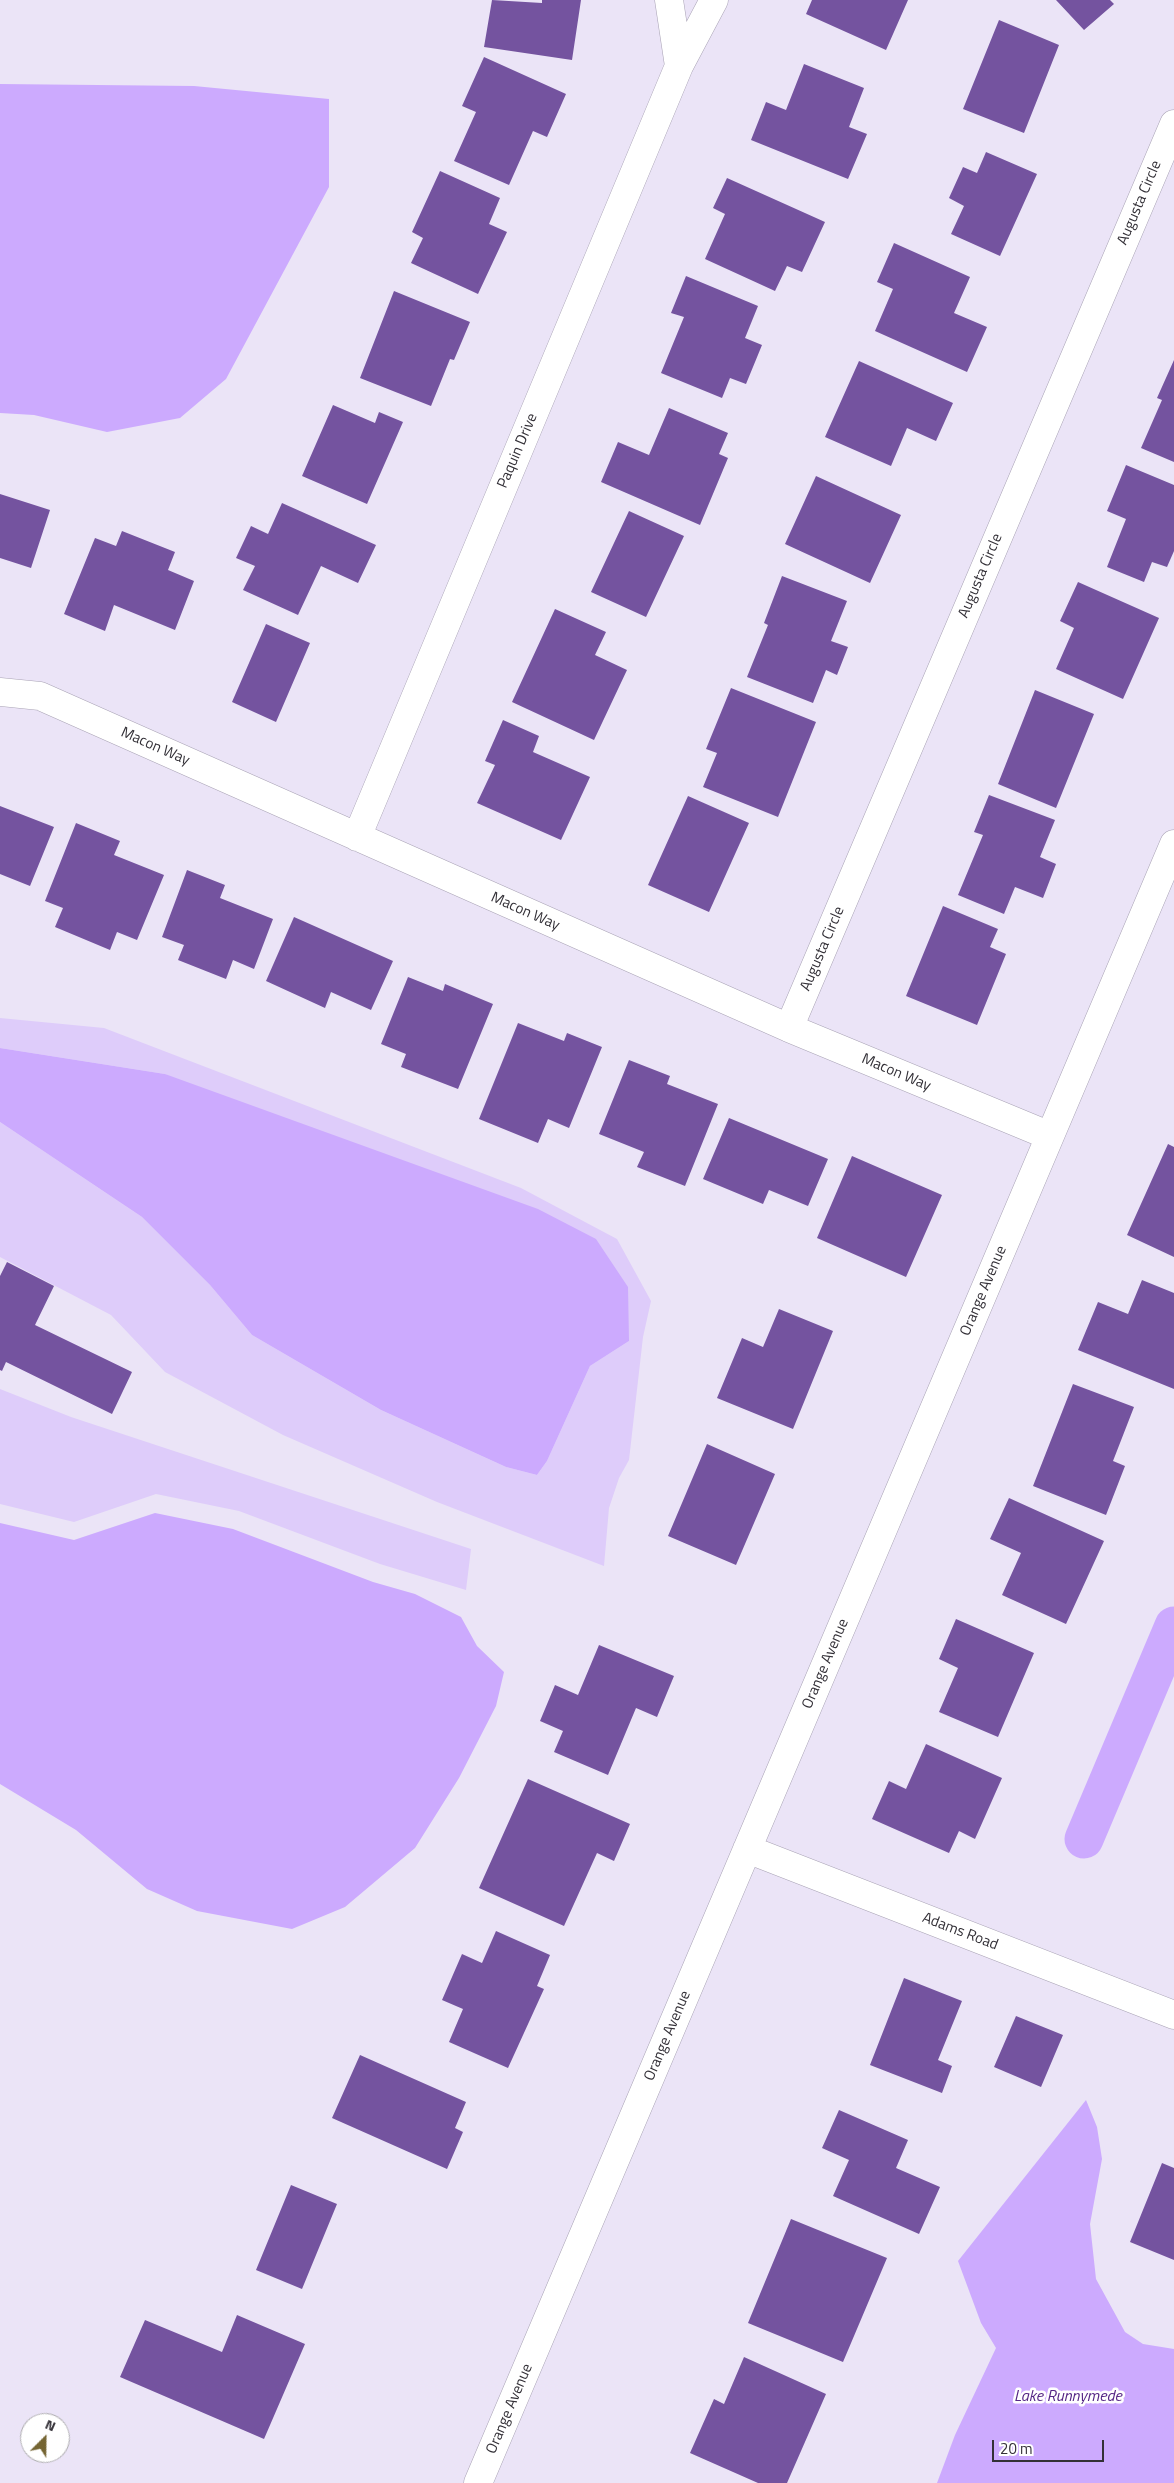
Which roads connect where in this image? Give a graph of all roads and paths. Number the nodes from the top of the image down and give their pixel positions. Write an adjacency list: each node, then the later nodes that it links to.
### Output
1 (670, 0): 3 (street)
2 (714, 0): 3 (street, Paquin Drive)
3 (679, 66): 6 (street, Paquin Drive)
4 (1174, 124): 8 (street, Augusta Circle)
5 (0, 692): 6 (street, Macon Way)
6 (357, 837): 8 (street, Macon Way)
7 (1174, 844): 9 (street, Orange Avenue)
8 (789, 1028): 9 (street, Macon Way)
9 (1050, 1136): 10 (street, Orange Avenue)
10 (747, 1849): 11 (street, Adams Road); 12 (street, Orange Avenue)
11 (1174, 2015)
12 (478, 2483)

